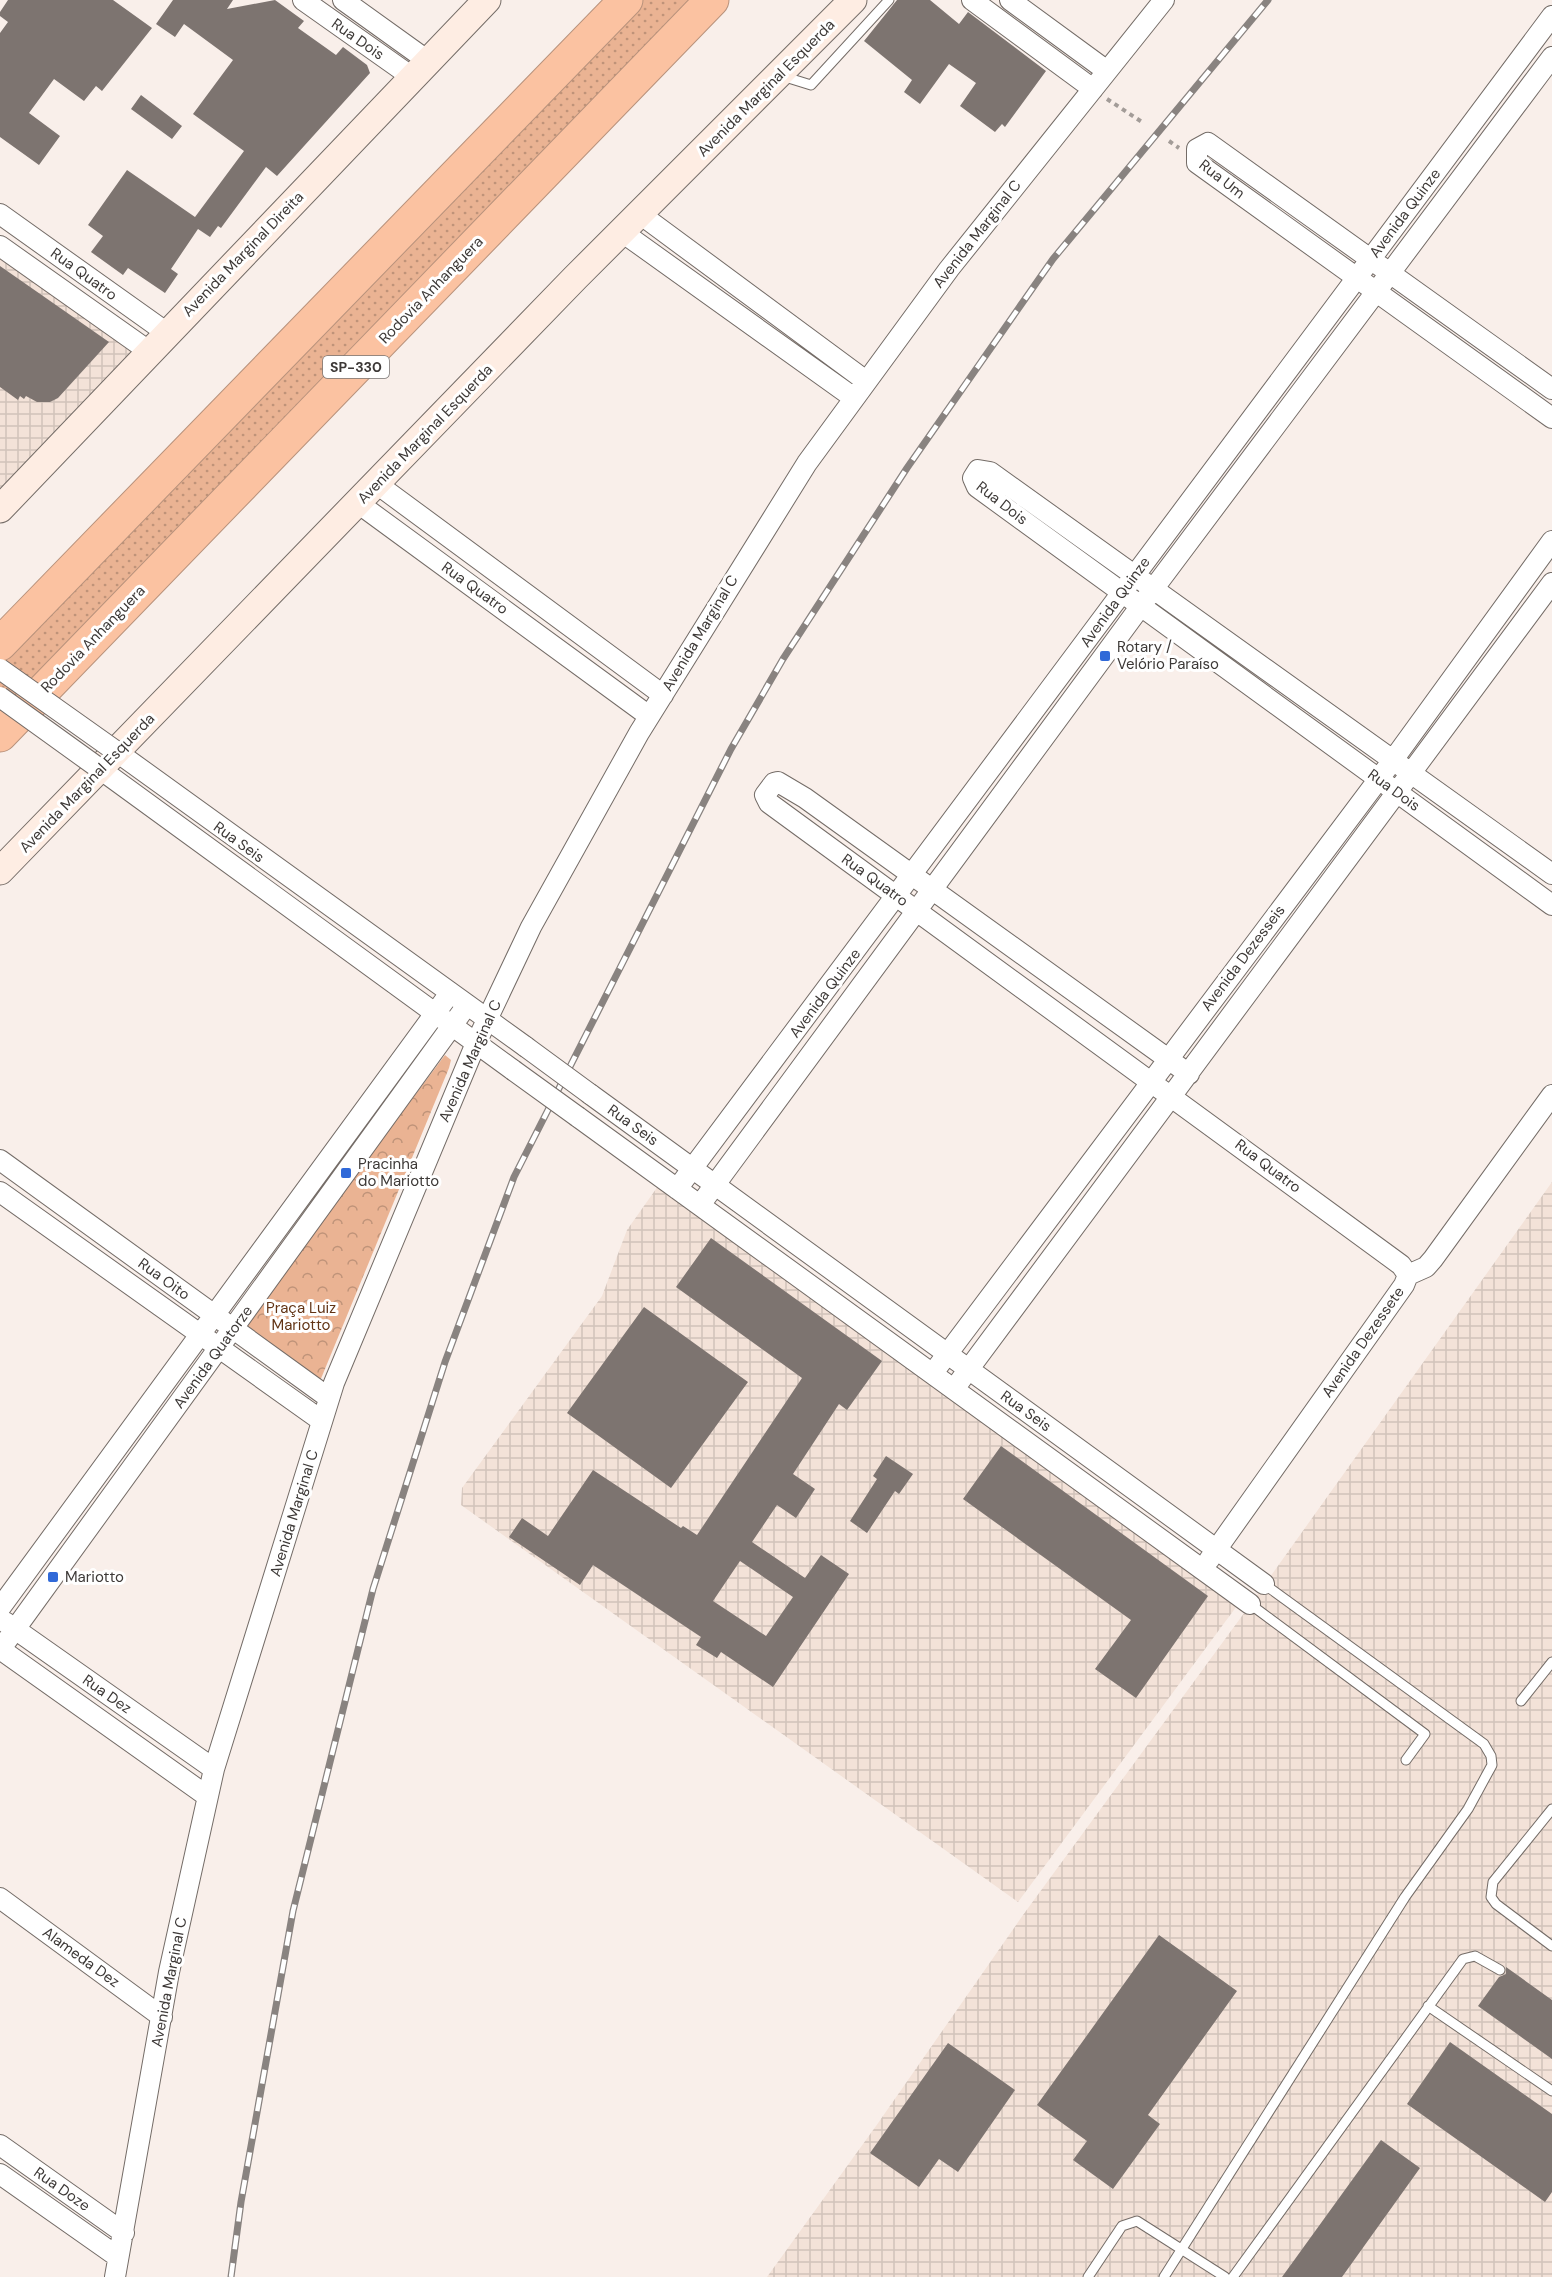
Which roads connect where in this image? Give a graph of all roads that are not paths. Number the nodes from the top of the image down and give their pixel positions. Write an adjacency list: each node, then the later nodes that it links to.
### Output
1 (303, 0): 13 (street, Rua Dois)
2 (343, 0): 13 (street, Rua Dois)
3 (487, 0): 13 (main road, Avenida Marginal Direita)
4 (626, 0): 38 (highway)
5 (712, 0): 43 (highway, Rodovia Anhanguera / SP-330)
6 (853, 0): 15 (main road, Avenida Marginal Esquerda)
7 (889, 0): 15 (lane)
8 (972, 0): 16 (street)
9 (1010, 0): 14 (street)
10 (1164, 0): 14 (street, Avenida Marginal C)
11 (1552, 16): 20 (street, Avenida Quinze)
12 (1552, 57): 21 (street, Avenida Quinze)
13 (420, 69): 24 (main road, Avenida Marginal Direita)
14 (1107, 71): 16 (street, Avenida Marginal C)
15 (779, 76): 18 (main road, Avenida Marginal Esquerda)
16 (1093, 89): 25 (street, Avenida Marginal C)
17 (0, 214): 24 (street, Rua Quatro)
18 (631, 223): 25 (street); 27 (street); 29 (main road, Avenida Marginal Esquerda)
19 (0, 246): 24 (street, Rua Quatro)
20 (1371, 259): 21 (street, Rua Um); 22 (street, Avenida Quinze); 22 (street, Rua Um)
21 (1391, 274): 23 (street, Avenida Quinze); 26 (street, Rua Um)
22 (1357, 278): 23 (street, Rua Um); 33 (street, Avenida Quinze)
23 (1377, 293): 28 (street, Rua Um); 35 (street, Avenida Quinze)
24 (159, 343): 31 (main road, Avenida Marginal Direita)
25 (866, 381): 27 (street, Avenida Marginal C)
26 (1552, 389)
27 (854, 398): 40 (street, Avenida Marginal C)
28 (1552, 418)
29 (377, 484): 30 (main road, Avenida Marginal Esquerda); 40 (street, Rua Quatro)
30 (358, 503): 42 (street, Rua Quatro); 45 (main road, Avenida Marginal Esquerda)
31 (0, 509)
32 (1552, 542): 44 (street, Avenida Dezesseis)
33 (1134, 575): 35 (street, Rua Dois); 36 (street, Avenida Quinze); 36 (street, Rua Dois)
34 (1552, 583): 46 (street, Avenida Dezesseis)
35 (1154, 588): 37 (street, Avenida Quinze); 44 (street, Rua Dois)
36 (1122, 592): 37 (street, Rua Dois); 53 (street, Avenida Quinze)
37 (1142, 606): 47 (street, Rua Dois); 54 (street, Avenida Quinze)
38 (0, 644)
39 (0, 669): 45 (street, Rua Seis, bridge)
40 (663, 695): 42 (street, Avenida Marginal C)
41 (0, 697): 45 (street, Rua Seis, bridge)
42 (649, 716): 61 (street, Avenida Marginal C)
43 (0, 735)
44 (1393, 760): 46 (street, Rua Dois); 47 (street, Avenida Dezesseis)
45 (108, 761): 51 (main road, Avenida Marginal Esquerda); 58 (street, Rua Seis); 60 (street, Rua Seis)
46 (1412, 774): 48 (street, Avenida Dezesseis); 52 (street, Rua Dois)
47 (1378, 778): 48 (street, Rua Dois); 64 (street, Avenida Dezesseis)
48 (1398, 793): 56 (street, Rua Dois); 65 (street, Avenida Dezesseis)
49 (804, 798): 50 (street); 50 (street, Rua Quatro); 53 (street, Rua Quatro)
50 (790, 818): 55 (street, Rua Quatro)
51 (0, 872)
52 (1552, 874)
53 (912, 876): 54 (street, Rua Quatro); 55 (street, Avenida Quinze)
54 (933, 890): 57 (street, Avenida Quinze); 64 (street, Rua Quatro)
55 (898, 896): 57 (street, Rua Quatro); 70 (street, Avenida Quinze)
56 (1552, 905)
57 (916, 909): 66 (street, Rua Quatro); 71 (street, Avenida Quinze)
58 (450, 993): 59 (street, Rua Seis); 60 (street, Avenida Quatorze)
59 (467, 1005): 61 (street, Rua Seis); 62 (street, Avenida Quatorze)
60 (435, 1013): 62 (street, Rua Seis); 76 (street, Avenida Quatorze)
61 (488, 1020): 63 (street, Avenida Marginal C); 70 (street, Rua Seis, bridge)
62 (452, 1026): 63 (street, Rua Seis); 77 (street, Avenida Quatorze)
63 (476, 1043): 72 (street, Rua Seis, bridge); 84 (street, Avenida Marginal C)
64 (1167, 1059): 65 (street, Rua Quatro); 66 (street, Avenida Dezesseis)
65 (1189, 1074): 68 (street, Avenida Dezesseis)
66 (1151, 1080): 68 (street, Rua Quatro); 80 (street, Avenida Dezesseis)
67 (1552, 1095): 75 (street, Avenida Dezessete)
68 (1172, 1096): 75 (street, Rua Quatro); 81 (street, Avenida Dezesseis)
69 (0, 1160): 76 (street, Rua Oito)
70 (692, 1169): 71 (street, Rua Seis); 72 (street, Avenida Quinze)
71 (714, 1185): 74 (street, Avenida Quinze); 80 (street, Rua Seis)
72 (677, 1189): 74 (street, Rua Seis)
73 (0, 1192): 78 (street, Rua Oito)
74 (700, 1205): 82 (street, Rua Seis)
75 (1408, 1275): 87 (street, Avenida Dezessete)
76 (213, 1315): 77 (street, Rua Oito); 78 (street, Avenida Quatorze)
77 (233, 1328): 79 (street, Avenida Quatorze); 84 (street, Rua Oito)
78 (199, 1335): 79 (street, Rua Oito); 92 (street, Avenida Quatorze)
79 (220, 1349): 85 (street, Rua Oito); 93 (street, Avenida Quatorze)
80 (948, 1354): 81 (street, Rua Seis); 82 (street, Avenida Dezesseis)
81 (969, 1369): 83 (street, Avenida Dezesseis); 86 (street, Rua Seis)
82 (933, 1373): 83 (street, Rua Seis)
83 (954, 1389): 88 (street, Rua Seis)
84 (329, 1398): 85 (street, Avenida Marginal C)
85 (322, 1421): 98 (street, Avenida Marginal C)
86 (1198, 1537): 87 (street, Rua Seis); 88 (street)
87 (1216, 1550): 89 (street, Avenida Dezessete); 90 (street, Rua Seis)
88 (1184, 1557): 89 (street, Rua Seis)
89 (1202, 1570): 91 (street, Rua Seis)
90 (1264, 1584): 110 (lane)
91 (1250, 1604): 97 (lane)
92 (0, 1608)
93 (8, 1624): 94 (street, Avenida Quatorze); 98 (street, Rua Dez)
94 (0, 1650): 99 (street, Rua Dez)
95 (1552, 1662): 96 (lane)
96 (1521, 1701)
97 (1406, 1760)
98 (214, 1768): 99 (street, Avenida Marginal C)
99 (207, 1796): 105 (street, Avenida Marginal C)
100 (1552, 1809): 102 (lane)
101 (0, 1898): 105 (street, Alameda Dez)
102 (1552, 1946)
103 (1500, 1970): 104 (lane)
104 (1428, 2006): 106 (lane); 116 (lane)
105 (162, 2017): 109 (street, Avenida Marginal C)
106 (1552, 2091)
107 (0, 2145): 109 (street, Rua Doze)
108 (0, 2174): 111 (street, Rua Doze)
109 (124, 2233): 111 (street, Avenida Marginal C)
110 (1184, 2249): 113 (lane); 114 (lane); 115 (lane)
111 (118, 2257): 112 (street, Avenida Marginal C)
112 (116, 2277)
113 (1088, 2277)
114 (1164, 2277)
115 (1225, 2277)
116 (1233, 2277)

